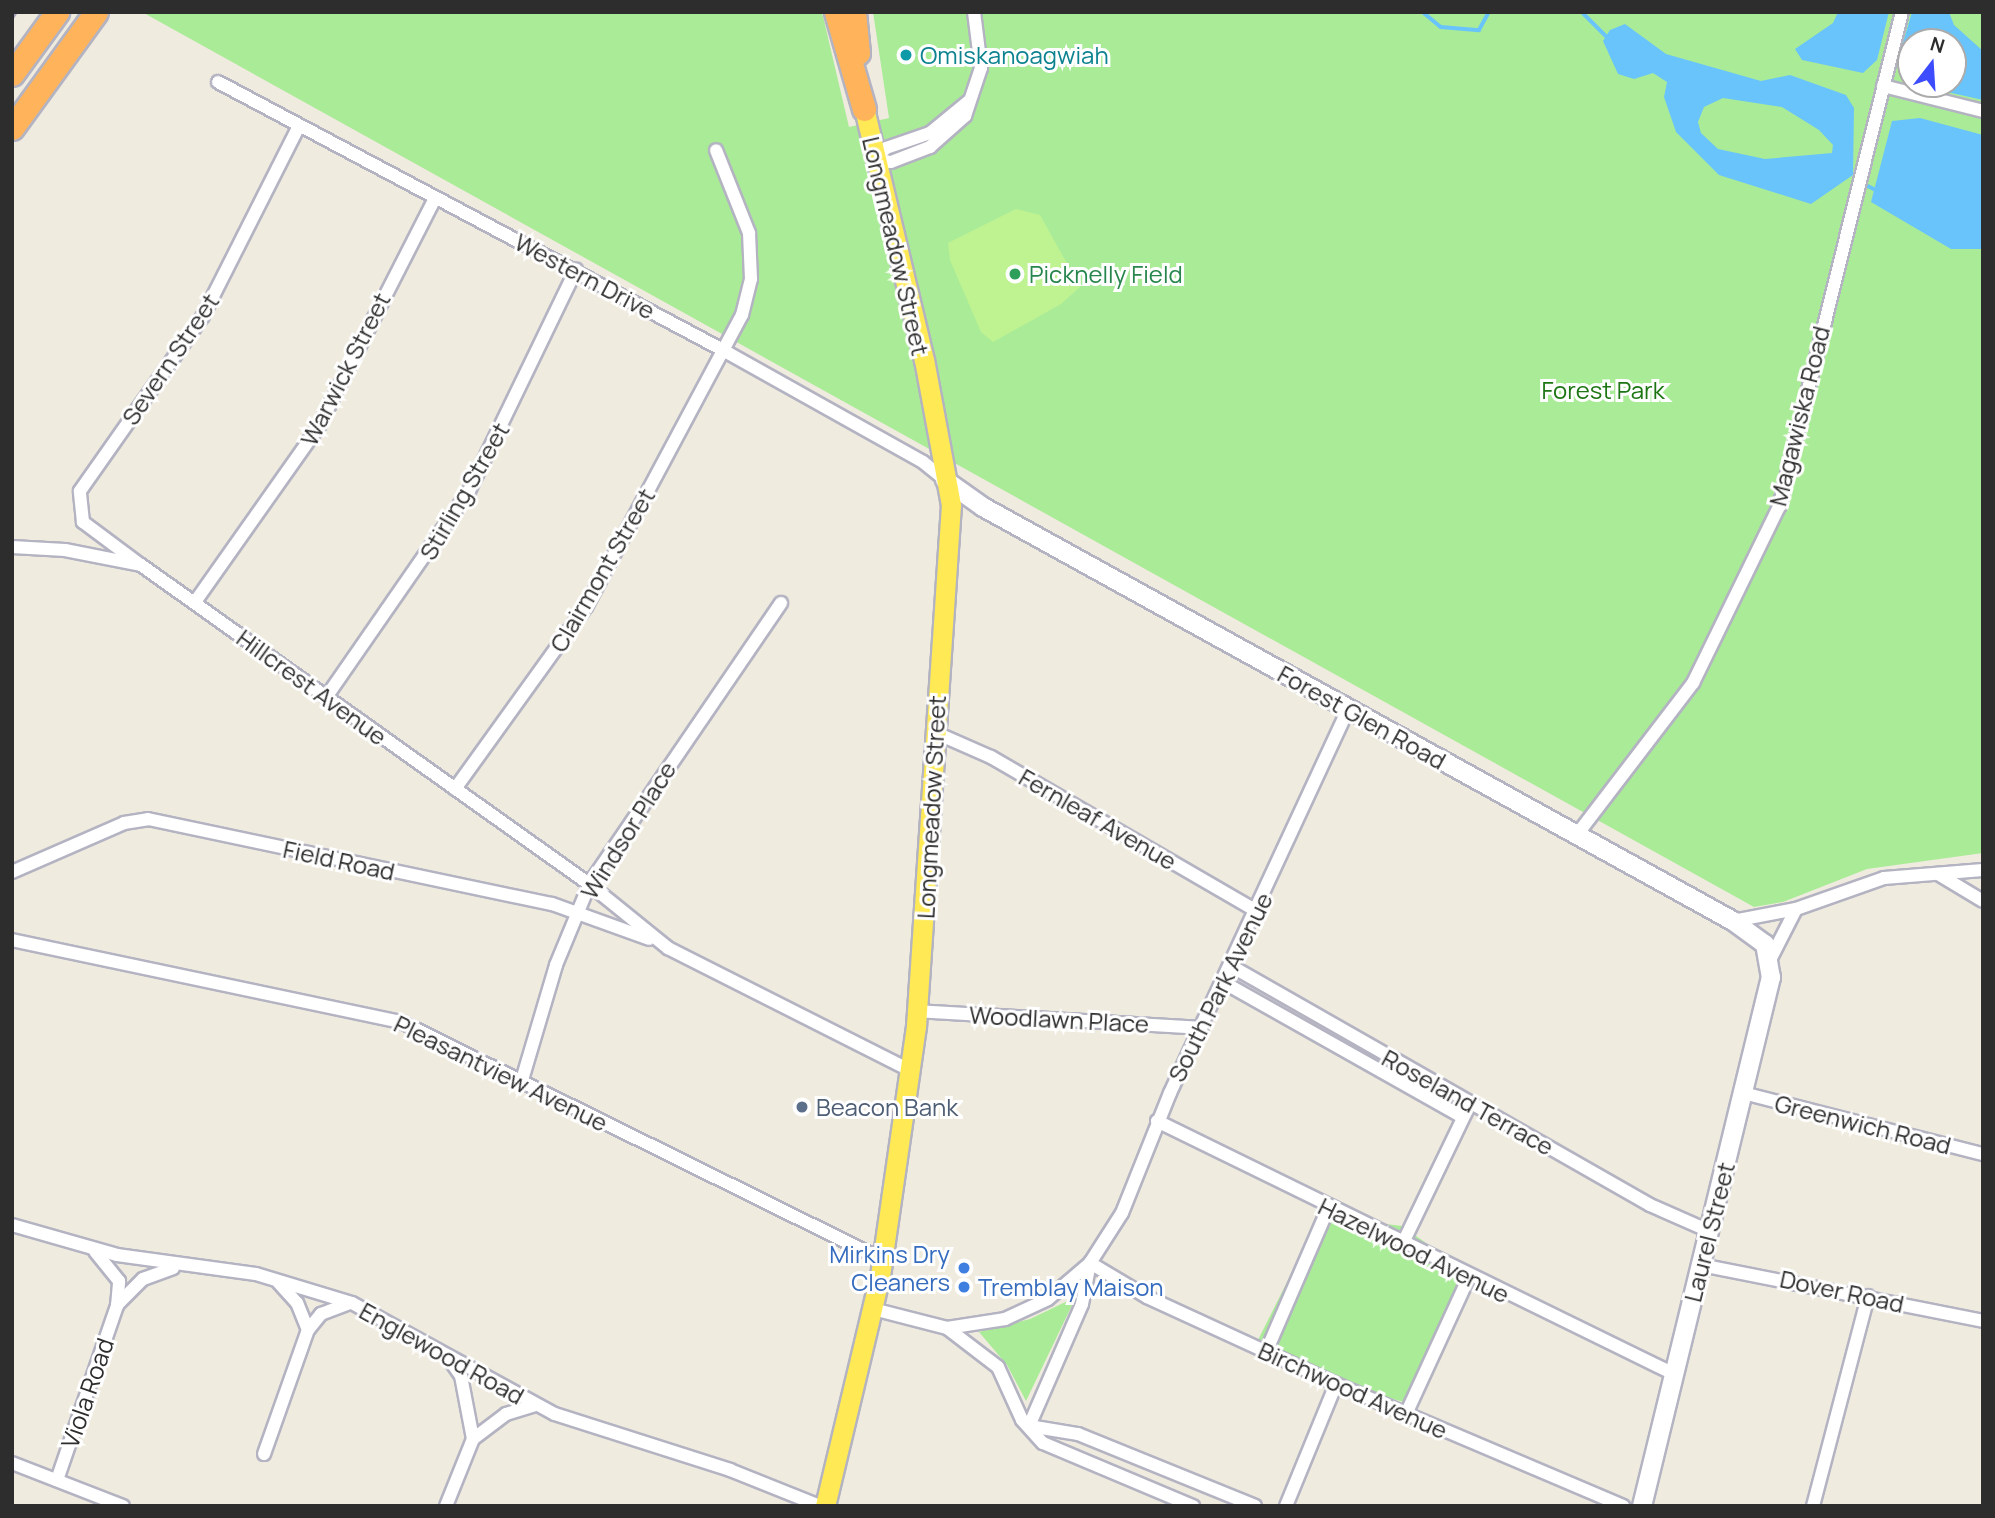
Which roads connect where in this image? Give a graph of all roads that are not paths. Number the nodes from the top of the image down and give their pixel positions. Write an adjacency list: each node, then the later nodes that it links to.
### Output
1 (57, 12): 7 (highway)
2 (96, 12): 12 (highway)
3 (836, 12): 10 (highway)
4 (854, 12): 10 (highway)
5 (974, 12): 15 (street)
6 (1902, 12): 9 (street, Magawiska Road)
7 (12, 74)
8 (218, 82): 13 (street, Western Drive)
9 (1882, 86): 11 (street); 28 (street, Magawiska Road)
10 (864, 109): 15 (main road, Longmeadow Street)
11 (1983, 111)
12 (12, 128)
13 (298, 128): 16 (street, Western Drive); 21 (street, Severn Street)
14 (716, 150): 18 (street, Clairmont Street)
15 (875, 159): 19 (main road, Longmeadow Street)
16 (435, 198): 17 (street, Western Drive); 22 (street, Warwick Street)
17 (576, 270): 18 (street, Western Drive); 24 (street, Stirling Street)
18 (724, 343): 19 (street, Western Drive); 27 (street, Clairmont Street)
19 (945, 480): 25 (street, Forest Glen Road); 26 (main road, Longmeadow Street)
20 (12, 547): 21 (street, Hillcrest Avenue)
21 (141, 565): 22 (street, Hillcrest Avenue)
22 (195, 601): 24 (street, Hillcrest Avenue)
23 (781, 603): 32 (street, Windsor Place)
24 (327, 696): 27 (street, Hillcrest Avenue)
25 (1348, 709): 28 (street, Forest Glen Road); 35 (street, South Park Avenue)
26 (936, 733): 35 (street, Fernleaf Avenue); 43 (main road, Longmeadow Street)
27 (454, 789): 32 (street, Hillcrest Avenue)
28 (1576, 836): 37 (street, Forest Glen Road)
29 (1983, 870): 31 (street)
30 (12, 872): 36 (street, Field Road)
31 (1937, 874): 33 (street); 34 (street)
32 (589, 884): 36 (street, Windsor Place); 39 (street, Field Road)
33 (1983, 901)
34 (1796, 909): 37 (street); 40 (street)
35 (1257, 911): 41 (street, South Park Avenue)
36 (577, 912): 39 (street, Field Road); 46 (street, Windsor Place)
37 (1733, 921): 40 (street, Forest Glen Road)
38 (12, 940): 46 (street, Pleasantview Avenue)
39 (668, 948): 45 (street, Field Road)
40 (1771, 958): 47 (street, Laurel Street)
41 (1231, 966): 42 (street, South Park Avenue); 48 (street, Roseland Terrace)
42 (1223, 982): 44 (street, South Park Avenue); 49 (street)
43 (917, 1011): 44 (street, Woodlawn Place); 45 (main road, Longmeadow Street)
44 (1201, 1028): 50 (street, South Park Avenue)
45 (910, 1070): 57 (main road, Longmeadow Street)
46 (522, 1080): 57 (street, Pleasantview Avenue)
47 (1742, 1093): 51 (street, Greenwich Road); 54 (street, Laurel Street)
48 (1470, 1104): 49 (street); 54 (street, Roseland Terrace)
49 (1463, 1117): 55 (street)
50 (1157, 1121): 52 (street, Hazelwood Avenue); 58 (street, South Park Avenue)
51 (1983, 1154)
52 (1328, 1209): 55 (street, Hazelwood Avenue); 70 (street)
53 (12, 1224): 56 (street, Englewood Road)
54 (1709, 1231): 60 (street, Laurel Street)
55 (1402, 1245): 61 (street, Hazelwood Avenue)
56 (92, 1248): 59 (street, Englewood Road); 65 (street, Viola Road)
57 (883, 1260): 66 (main road, Longmeadow Street)
58 (1090, 1263): 68 (street, South Park Avenue); 70 (street, Birchwood Avenue); 76 (street, South Park Avenue)
59 (185, 1265): 62 (street, Englewood Road); 65 (street, Viola Road)
60 (1701, 1265): 63 (street, Dover Road); 72 (street, Laurel Street)
61 (1469, 1277): 72 (street, Hazelwood Avenue); 75 (street)
62 (276, 1280): 64 (street, Englewood Road); 69 (street)
63 (1868, 1296): 67 (street, Dover Road); 89 (street)
64 (352, 1303): 69 (street); 71 (street, Englewood Road)
65 (117, 1306): 80 (street, Viola Road)
66 (873, 1309): 68 (street, South Park Avenue); 83 (main road, Longmeadow Street)
67 (1983, 1321)
68 (947, 1328): 76 (street)
69 (308, 1330): 78 (street)
70 (1266, 1352): 73 (street, Birchwood Avenue)
71 (451, 1362): 74 (street, Englewood Road); 77 (street)
72 (1674, 1374): 88 (street, Laurel Street)
73 (1336, 1384): 75 (street, Birchwood Avenue); 86 (street)
74 (535, 1405): 77 (street); 83 (street, Englewood Road)
75 (1406, 1415): 87 (street, Birchwood Avenue)
76 (1028, 1426): 84 (street); 85 (street)
77 (473, 1439): 82 (street)
78 (264, 1454)
79 (12, 1463): 80 (street)
80 (57, 1480): 81 (street)
81 (123, 1506)
82 (446, 1506)
83 (823, 1506)
84 (1193, 1506)
85 (1255, 1506)
86 (1286, 1506)
87 (1623, 1506)
88 (1642, 1506)
89 (1813, 1506)

